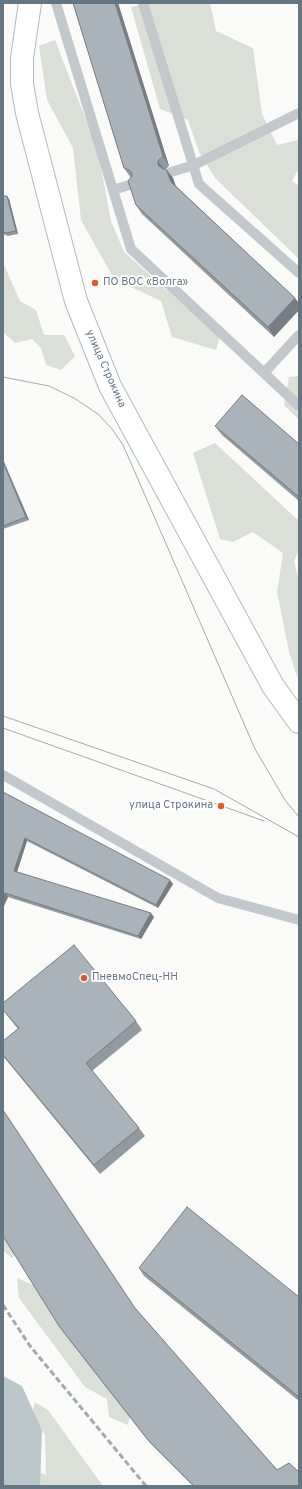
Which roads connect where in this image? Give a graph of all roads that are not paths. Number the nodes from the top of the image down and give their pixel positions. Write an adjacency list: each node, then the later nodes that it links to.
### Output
1 (30, 3): 13 (street, улица Строкина)
2 (56, 3): 8 (lane)
3 (143, 3): 5 (lane)
4 (299, 113): 5 (lane)
5 (194, 165): 6 (lane); 9 (lane)
6 (171, 172)
7 (132, 184): 8 (lane)
8 (113, 190): 11 (lane)
9 (299, 273)
10 (299, 336): 11 (lane)
11 (264, 373): 12 (lane)
12 (299, 406)
13 (299, 722)
14 (3, 775): 15 (lane)
15 (299, 920)

